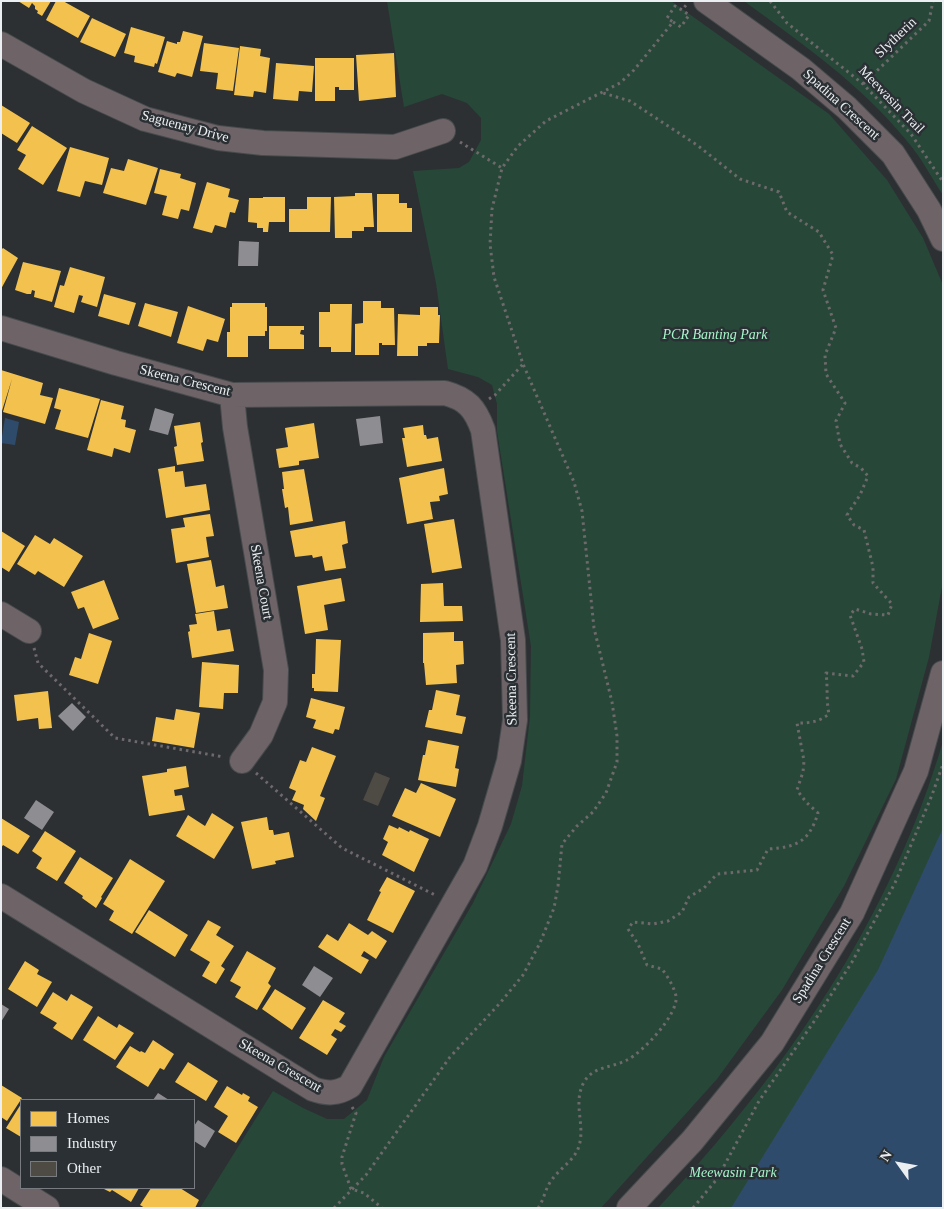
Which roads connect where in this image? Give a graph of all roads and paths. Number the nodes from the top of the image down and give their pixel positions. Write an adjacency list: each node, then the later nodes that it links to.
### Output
1 (688, 1): 5 (path)
2 (706, 1): 14 (street, Spadina Crescent)
3 (770, 1): 8 (path, Meewasin Trail)
4 (933, 1): 8 (path, Slytherin)
5 (682, 10): 6 (path); 6 (path)
6 (673, 22): 9 (path)
7 (1, 44): 10 (street, Saguenay Drive)
8 (863, 84): 13 (path, Meewasin Trail)
9 (603, 93): 12 (path); 34 (path)
10 (443, 131)
11 (473, 150): 12 (path)
12 (502, 168): 16 (path)
13 (943, 182)
14 (943, 239)
15 (1, 328): 17 (street, Skeena Crescent)
16 (523, 364): 18 (path); 30 (path)
17 (232, 395): 24 (street, Skeena Court); 26 (street, Skeena Crescent)
18 (490, 398)
19 (1, 614): 20 (street)
20 (29, 631)
21 (38, 663): 23 (path)
22 (943, 672): 35 (street, Spadina Crescent)
23 (211, 753)
24 (242, 761)
25 (266, 782): 27 (path)
26 (1, 896)
27 (439, 897)
28 (353, 1108): 30 (path)
29 (1, 1179): 31 (street)
30 (351, 1189): 32 (path); 33 (path)
31 (47, 1208)
32 (334, 1208)
33 (382, 1208)
34 (538, 1208)
35 (629, 1208)

